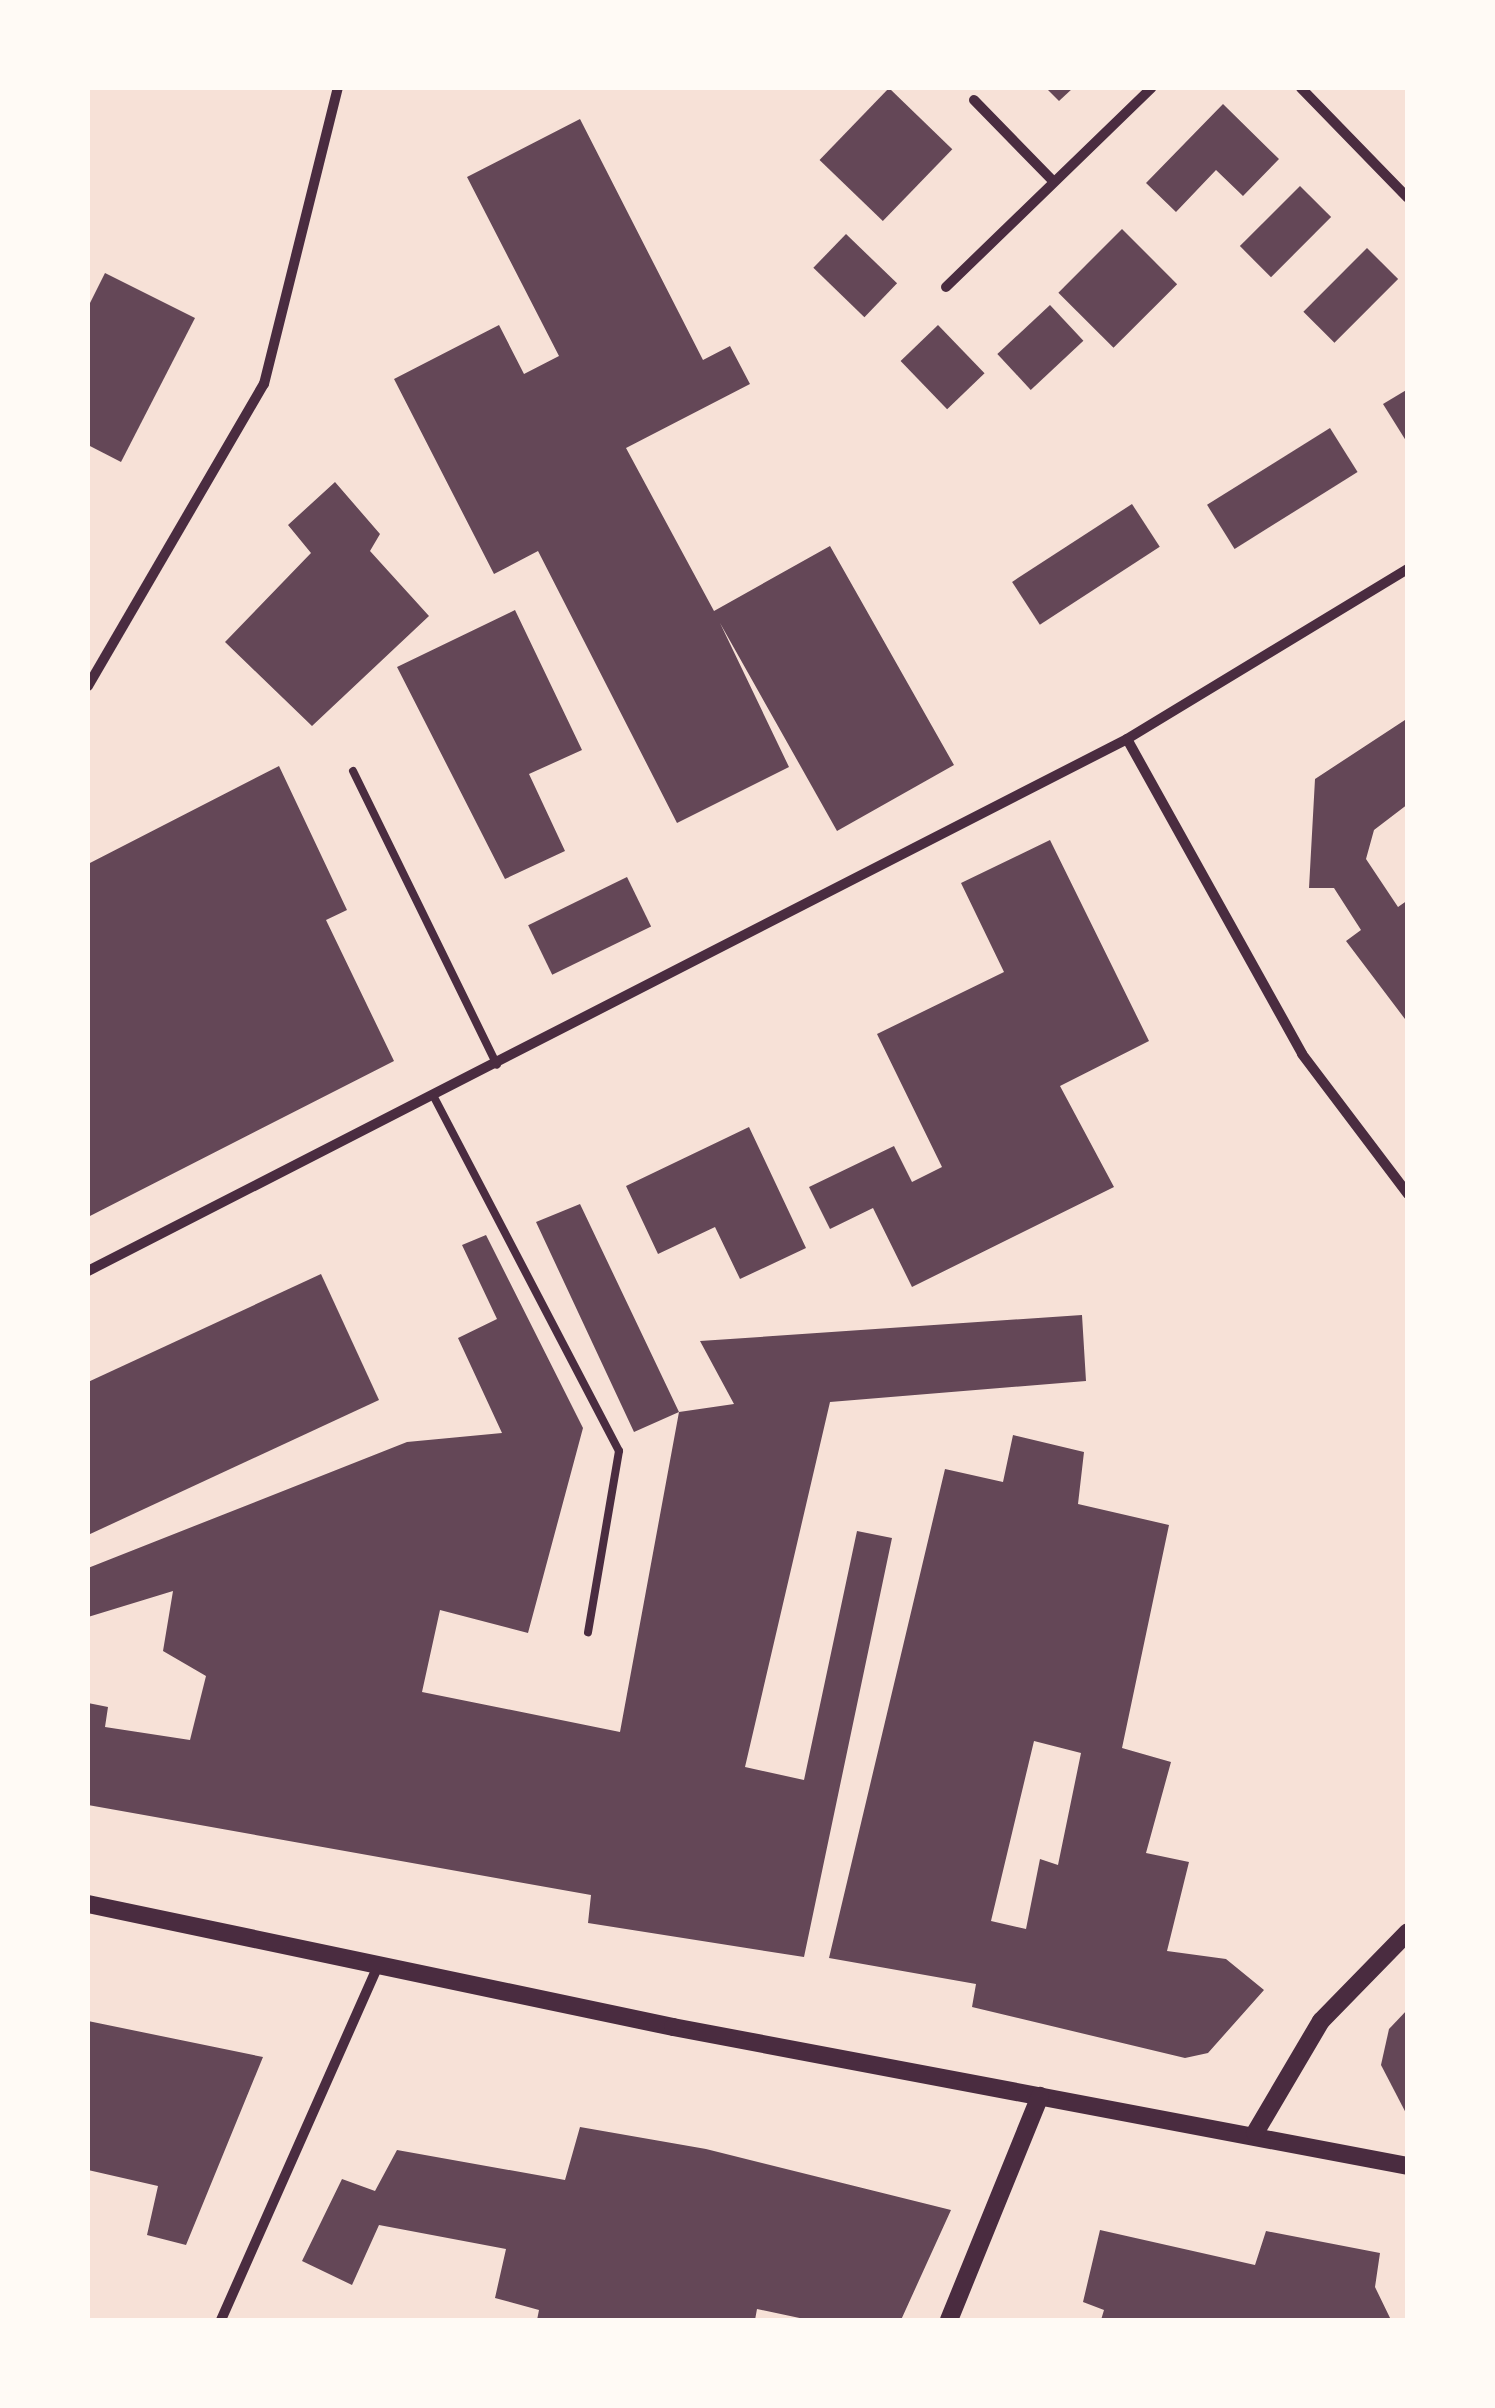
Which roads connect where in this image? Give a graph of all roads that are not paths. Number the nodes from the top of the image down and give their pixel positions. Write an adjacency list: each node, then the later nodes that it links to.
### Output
1 (338, 88): 9 (street)
2 (1150, 88): 5 (street)
3 (1302, 88): 6 (street)
4 (974, 100): 5 (street)
5 (1053, 181): 7 (street)
6 (1408, 198)
7 (946, 287)
8 (1408, 569): 10 (street)
9 (88, 686)
10 (1127, 739): 12 (street); 14 (street)
11 (352, 771): 12 (lane)
12 (497, 1064): 13 (street)
13 (435, 1099): 15 (street); 16 (lane)
14 (1408, 1194)
15 (88, 1271)
16 (588, 1632)
17 (88, 1904): 19 (street)
18 (1408, 1932): 21 (street)
19 (378, 1965): 20 (street); 23 (street)
20 (1040, 2096): 21 (street); 24 (street)
21 (1255, 2133): 22 (street)
22 (1408, 2166)
23 (221, 2320)
24 (949, 2320)

